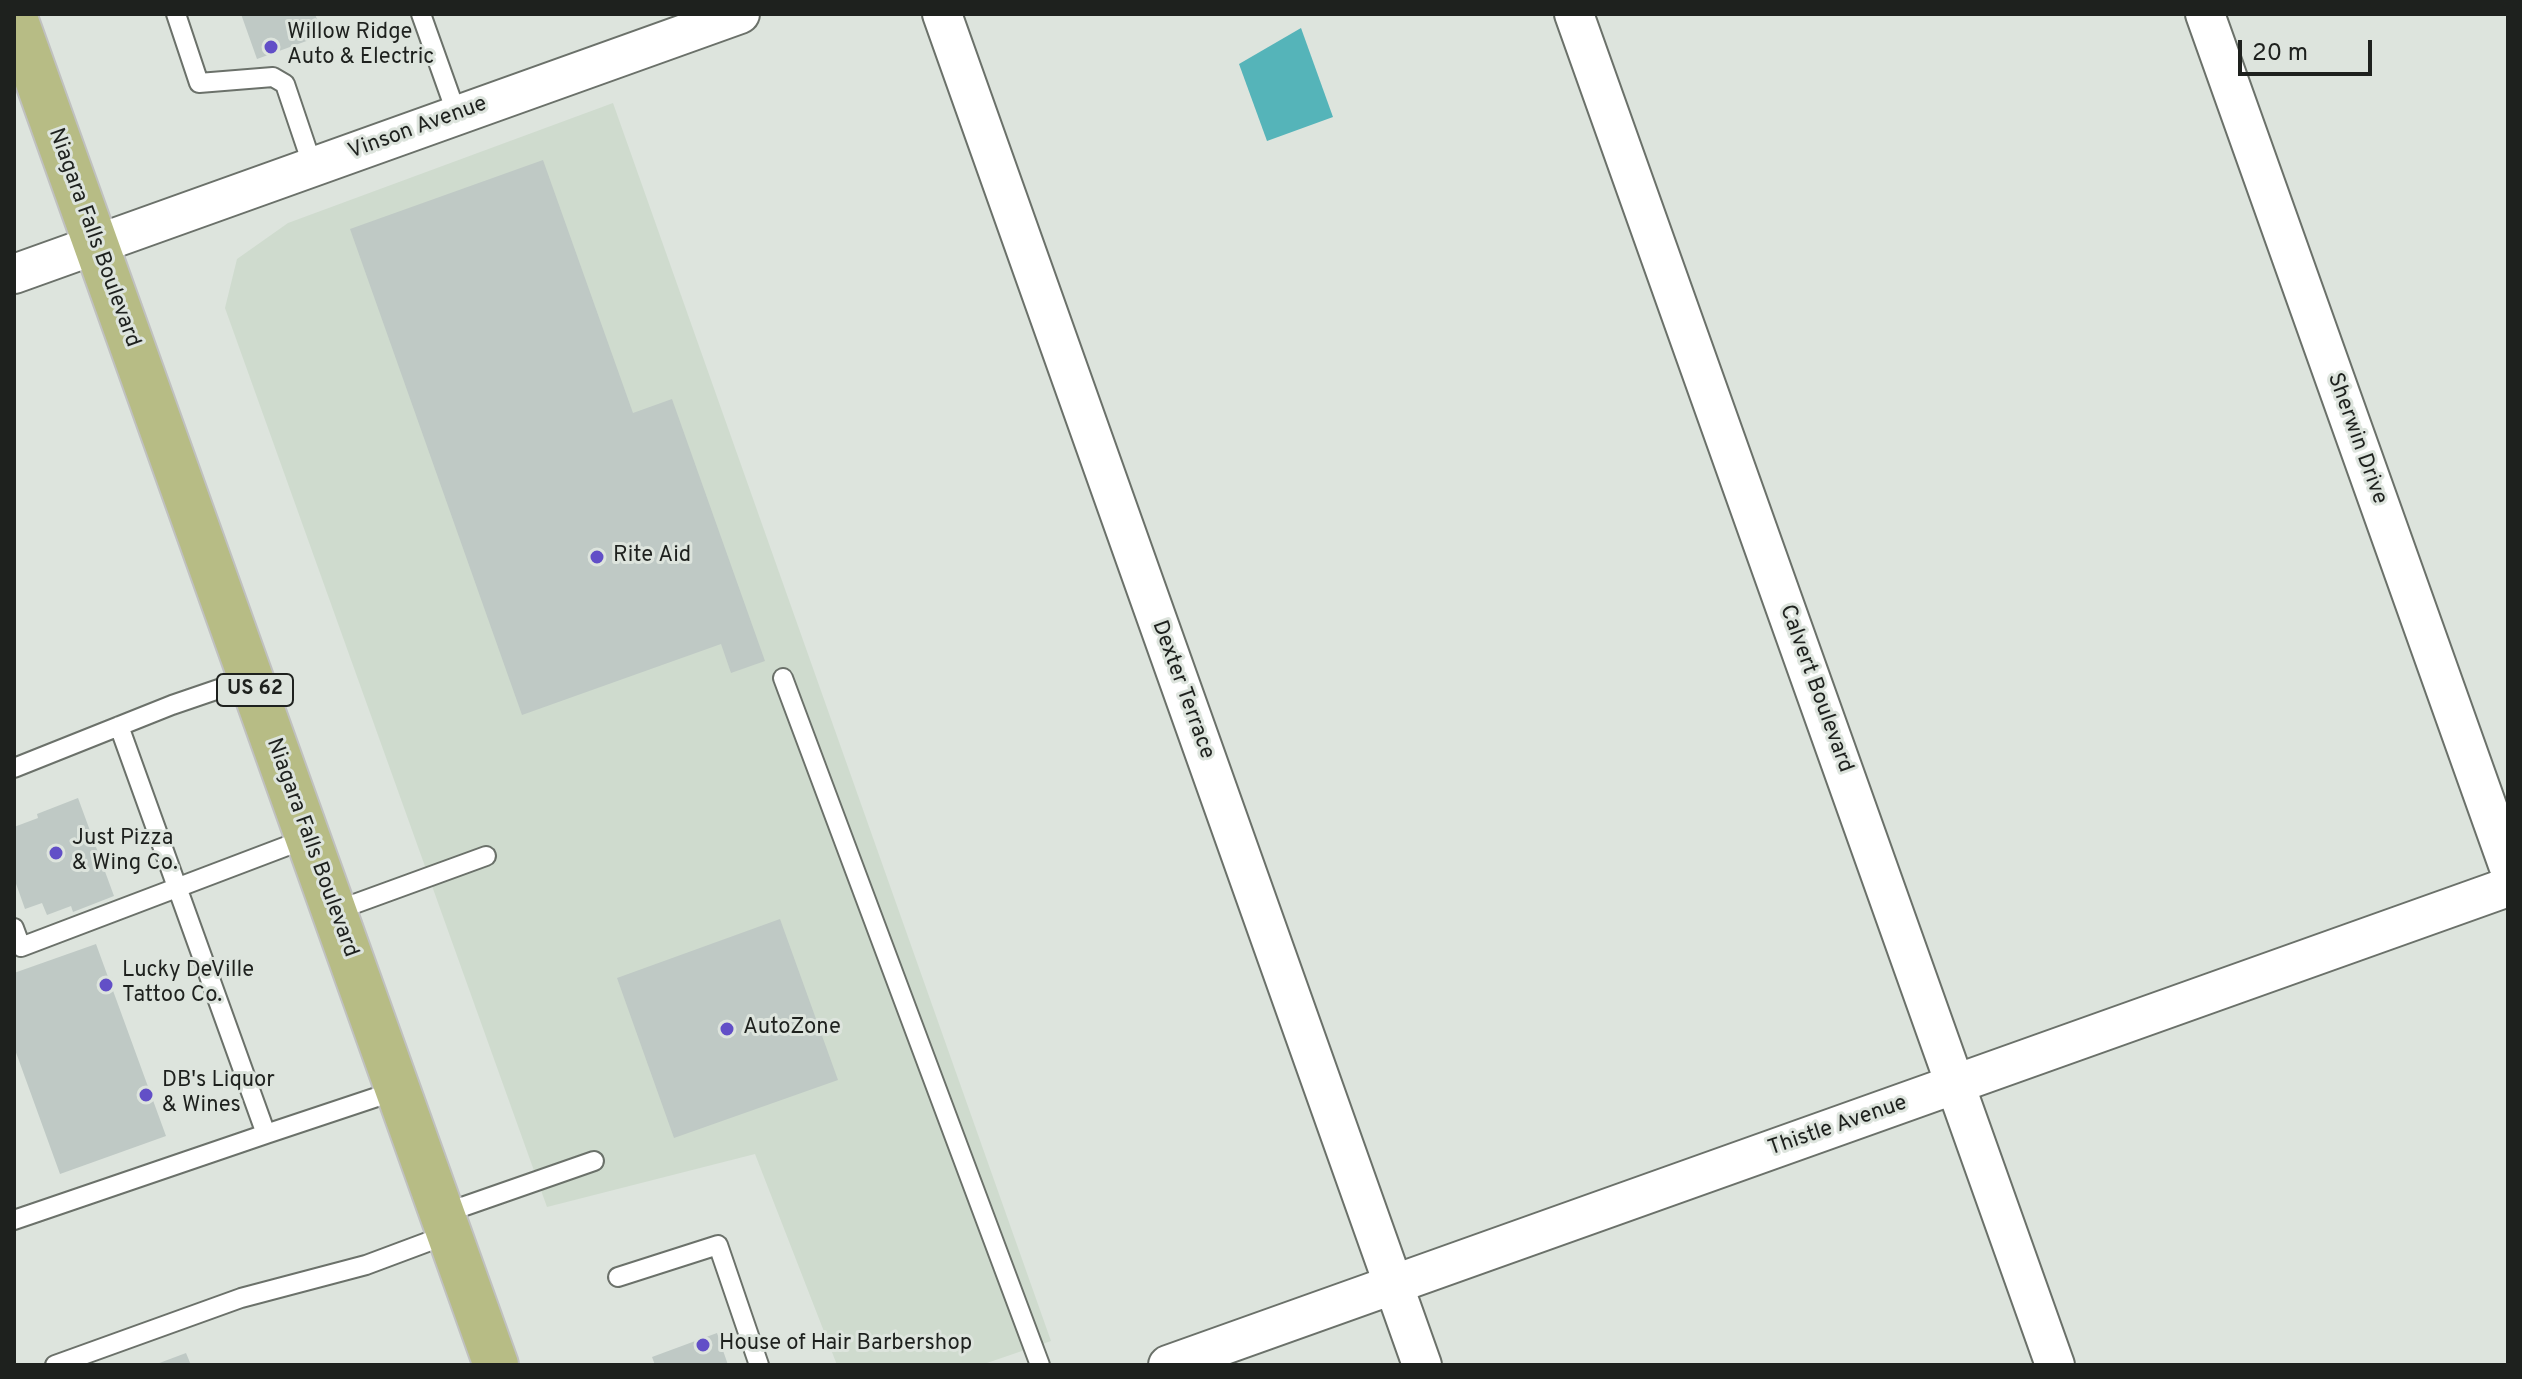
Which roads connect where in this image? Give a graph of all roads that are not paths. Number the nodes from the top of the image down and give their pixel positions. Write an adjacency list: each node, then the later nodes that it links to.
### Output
1 (176, 14): 9 (lane)
2 (421, 14): 8 (lane)
3 (740, 14): 8 (street, Vinson Avenue)
4 (942, 14): 30 (street, Dexter Terrace)
5 (1574, 14): 23 (street, Calvert Boulevard)
6 (2205, 14): 18 (street, Sherwin Drive)
7 (14, 15): 10 (main road, Niagara Falls Boulevard / US 62)
8 (457, 115): 9 (street, Vinson Avenue)
9 (313, 167): 10 (street, Vinson Avenue)
10 (97, 245): 11 (street, Vinson Avenue); 12 (main road, Niagara Falls Boulevard / US 62)
11 (14, 274)
12 (251, 678): 14 (lane); 16 (main road, Niagara Falls Boulevard / US 62)
13 (783, 678): 34 (lane)
14 (119, 726): 15 (lane); 19 (lane)
15 (14, 768)
16 (308, 838): 19 (lane); 21 (main road, Niagara Falls Boulevard / US 62)
17 (486, 856): 21 (lane)
18 (2508, 865)
19 (178, 887): 22 (lane); 25 (lane)
20 (2508, 887): 23 (street, Thistle Avenue)
21 (334, 911): 24 (main road, Niagara Falls Boulevard / US 62)
22 (14, 928)
23 (1956, 1085): 30 (street, Thistle Avenue); 37 (street, Calvert Boulevard)
24 (398, 1090): 25 (lane); 28 (main road, Niagara Falls Boulevard / US 62)
25 (266, 1134): 27 (lane)
26 (594, 1161): 28 (lane)
27 (15, 1218)
28 (446, 1224): 31 (lane); 32 (main road, Niagara Falls Boulevard / US 62)
29 (618, 1277): 33 (lane)
30 (1393, 1284): 35 (street, Thistle Avenue); 36 (street, Dexter Terrace)
31 (55, 1365)
32 (496, 1365)
33 (759, 1365)
34 (1040, 1365)
35 (1168, 1365)
36 (1422, 1365)
37 (2055, 1365)

